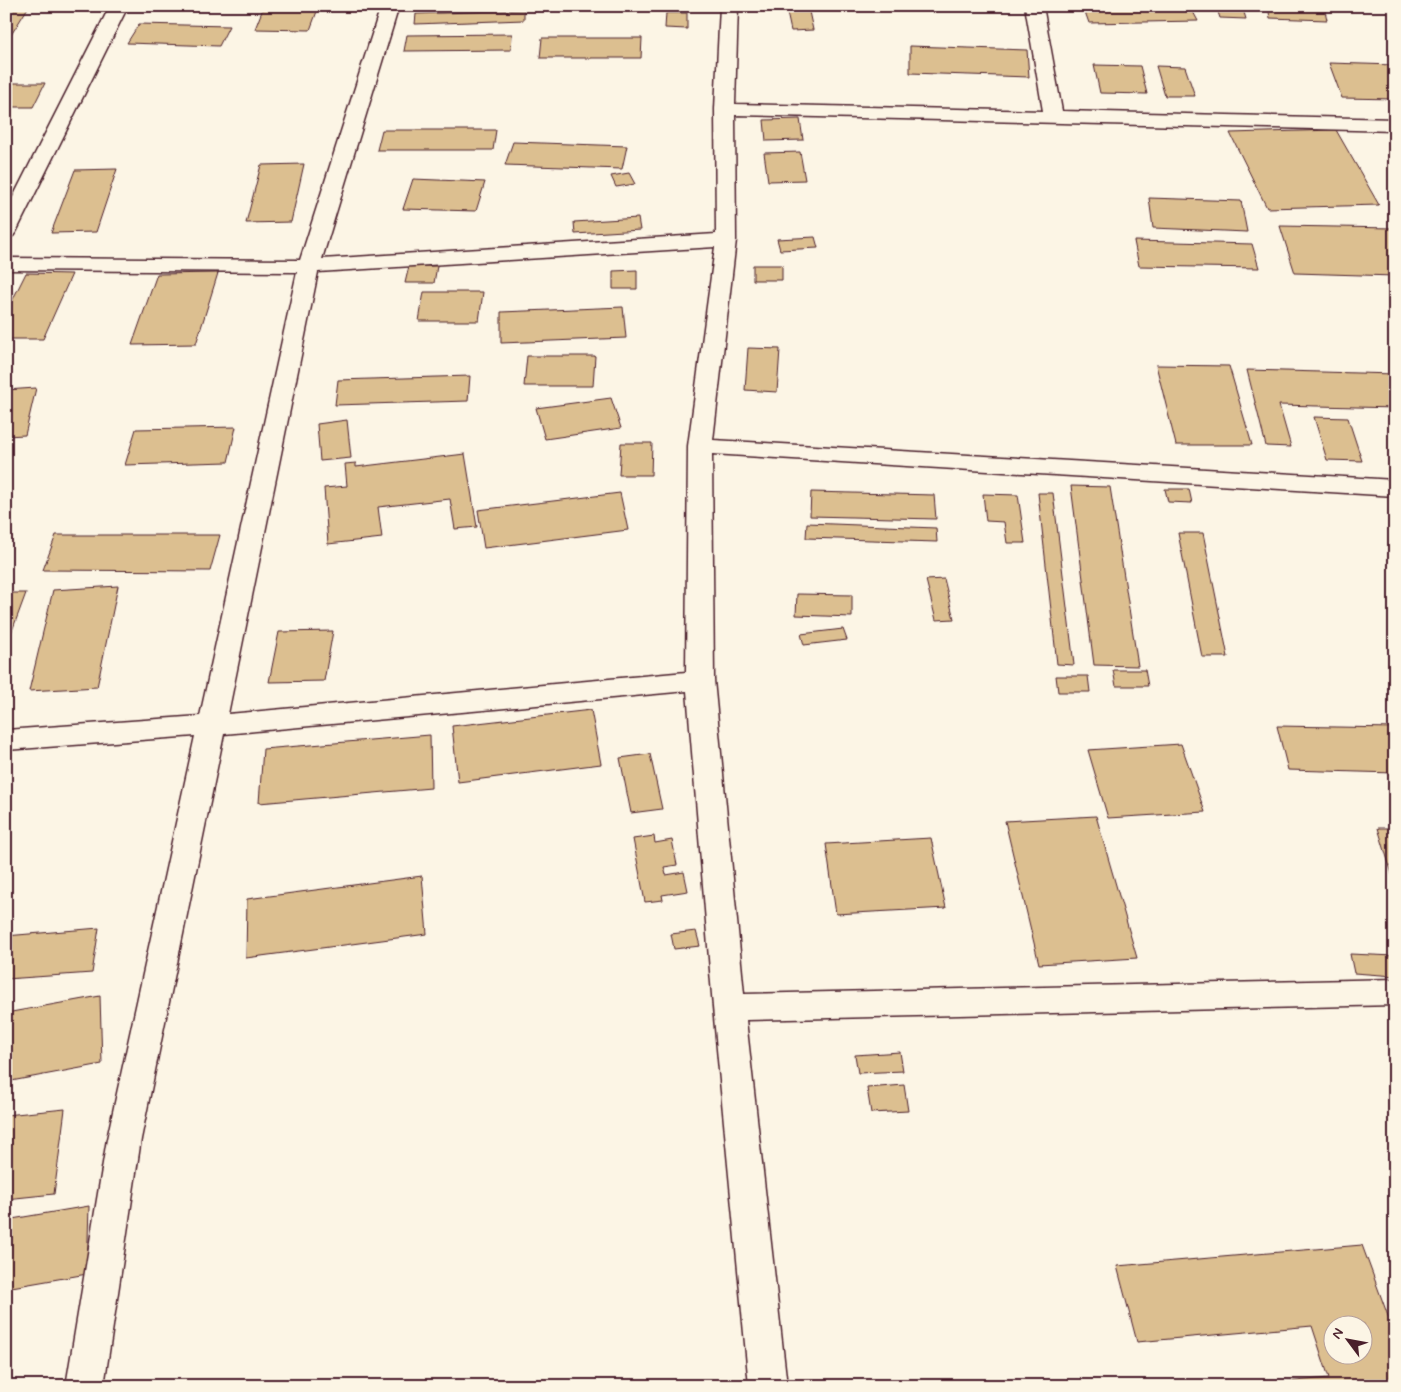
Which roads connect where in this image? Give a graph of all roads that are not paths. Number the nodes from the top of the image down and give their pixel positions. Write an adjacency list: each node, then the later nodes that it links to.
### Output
1 (119, 6): 8 (street)
2 (390, 6): 11 (street)
3 (729, 6): 5 (street)
4 (1034, 6): 6 (street)
5 (725, 108): 6 (street); 9 (street)
6 (1053, 116): 7 (street)
7 (1395, 125)
8 (6, 232)
9 (726, 240): 11 (street); 12 (street)
10 (6, 264): 11 (street)
11 (309, 266): 15 (street)
12 (700, 446): 13 (street); 14 (street)
13 (1395, 488)
14 (700, 680): 15 (street); 18 (street)
15 (213, 724): 16 (street); 19 (street)
16 (6, 740)
17 (1395, 992): 18 (street)
18 (729, 1007): 20 (street)
19 (85, 1386)
20 (768, 1386)

